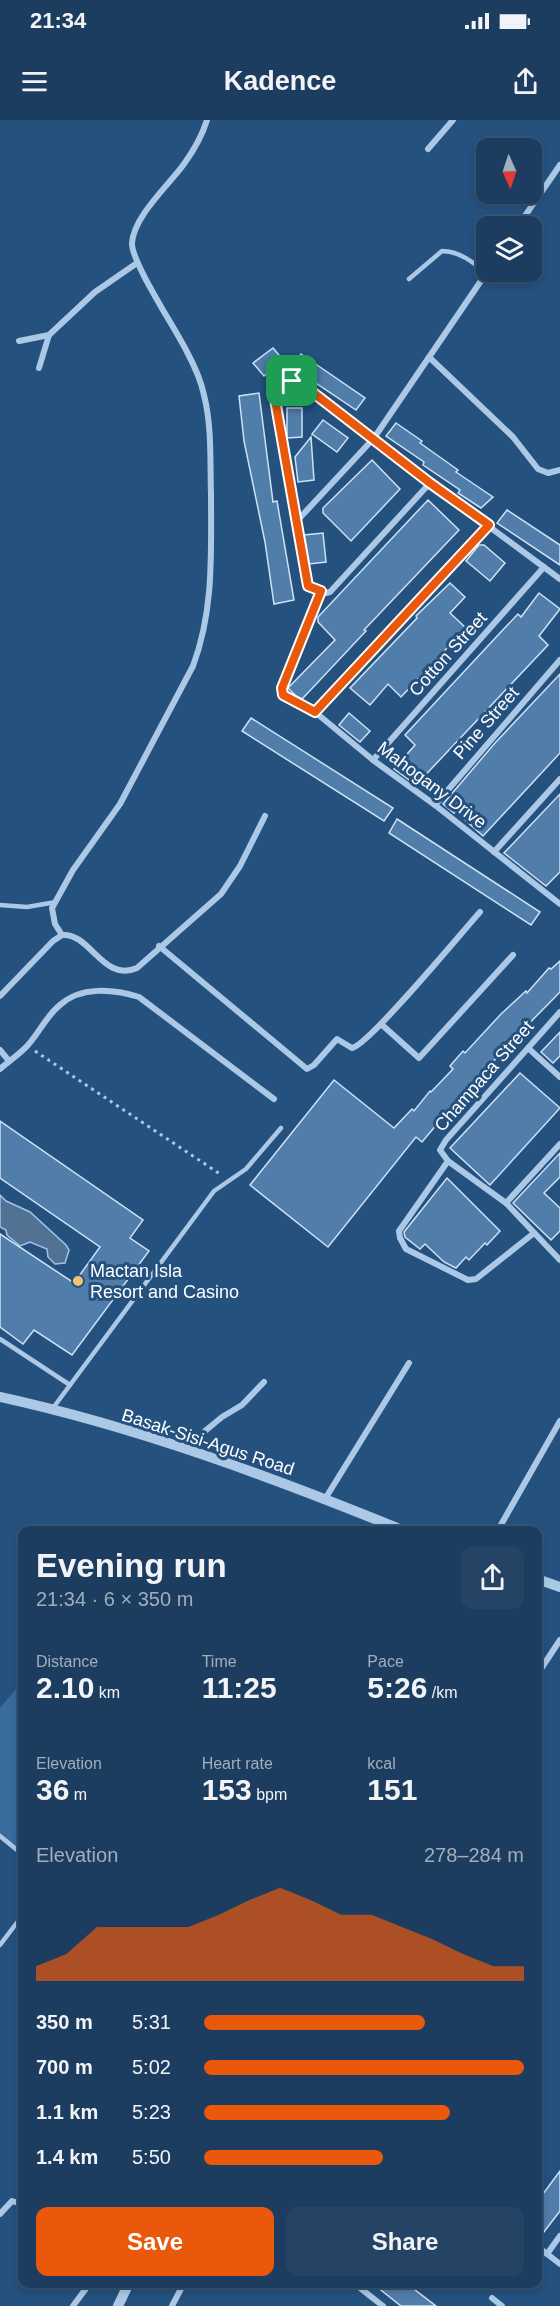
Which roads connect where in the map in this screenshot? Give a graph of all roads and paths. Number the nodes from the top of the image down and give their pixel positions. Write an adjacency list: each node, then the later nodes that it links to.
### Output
1 (207, 120): 6 (street)
2 (453, 120): 3 (street)
3 (428, 150)
4 (560, 165): 5 (street)
5 (525, 216)
6 (137, 263): 10 (street); 29 (street)
7 (476, 264): 8 (lane)
8 (409, 279)
9 (479, 282): 12 (street)
10 (49, 335): 11 (street); 13 (street)
11 (19, 341)
12 (429, 357): 14 (street); 15 (street)
13 (39, 368)
14 (374, 438): 16 (street); 17 (street); 17 (street)
15 (560, 470)
16 (430, 483): 18 (street); 21 (street)
17 (296, 522): 21 (street)
18 (489, 525): 19 (street); 23 (street)
19 (544, 567): 20 (street); 24 (street, Cotton Street)
20 (560, 579)
21 (321, 591): 23 (street, Mahogany Drive)
22 (560, 660): 26 (street, Pine Street)
23 (315, 712): 24 (street, Mahogany Drive)
24 (373, 760): 26 (street, Mahogany Drive)
25 (560, 779): 28 (street)
26 (435, 805): 28 (street, Mahogany Drive)
27 (265, 816): 34 (street)
28 (494, 852): 30 (street, Mahogany Drive)
29 (56, 902): 31 (lane); 33 (street)
30 (560, 903)
31 (0, 905)
32 (480, 912): 39 (street)
33 (62, 936): 34 (street); 37 (street)
34 (159, 946): 39 (street)
35 (513, 955): 39 (street)
36 (0, 985): 37 (lane)
37 (1, 994)
38 (560, 1012): 41 (street, Champaca Street)
39 (381, 1024)
40 (27, 1046): 43 (street); 46 (street); 50 (path)
41 (528, 1047): 45 (street); 49 (street, Champaca Street)
42 (0, 1050): 43 (street)
43 (9, 1061): 44 (street)
44 (0, 1069)
45 (560, 1077)
46 (274, 1099)
47 (281, 1128): 50 (lane)
48 (560, 1143): 51 (street)
49 (448, 1161): 51 (street); 52 (street)
50 (229, 1180): 57 (lane)
51 (506, 1203): 52 (street)
52 (534, 1233): 53 (street)
53 (560, 1260)
54 (0, 1339): 57 (lane)
55 (409, 1363): 62 (street)
56 (264, 1382): 61 (street)
57 (70, 1385): 59 (lane)
58 (0, 1397): 59 (street, Basak-Sisi-Agus Road)
59 (52, 1409): 61 (street, Basak-Sisi-Agus Road)
60 (560, 1421): 64 (street)
61 (192, 1452): 62 (street, Basak-Sisi-Agus Road)
62 (325, 1498): 63 (street, Basak-Sisi-Agus Road)
63 (392, 1526)
64 (500, 1526)
65 (542, 1581): 66 (street)
66 (560, 1587)
67 (560, 1640): 68 (street)
68 (542, 1667)
69 (0, 1836): 70 (lane)
70 (18, 1851)
71 (18, 1921): 72 (lane)
72 (0, 1945)
73 (18, 2203): 74 (street)
74 (0, 2214)
75 (560, 2236): 77 (street)
76 (542, 2250): 77 (street)
77 (547, 2254): 78 (street)
78 (560, 2264)
79 (86, 2288): 84 (street)
80 (127, 2288): 85 (street)
81 (181, 2288): 86 (street)
82 (360, 2289): 87 (street)
83 (492, 2298): 88 (street)
84 (73, 2306)
85 (120, 2306)
86 (172, 2306)
87 (383, 2306)
88 (502, 2306)

